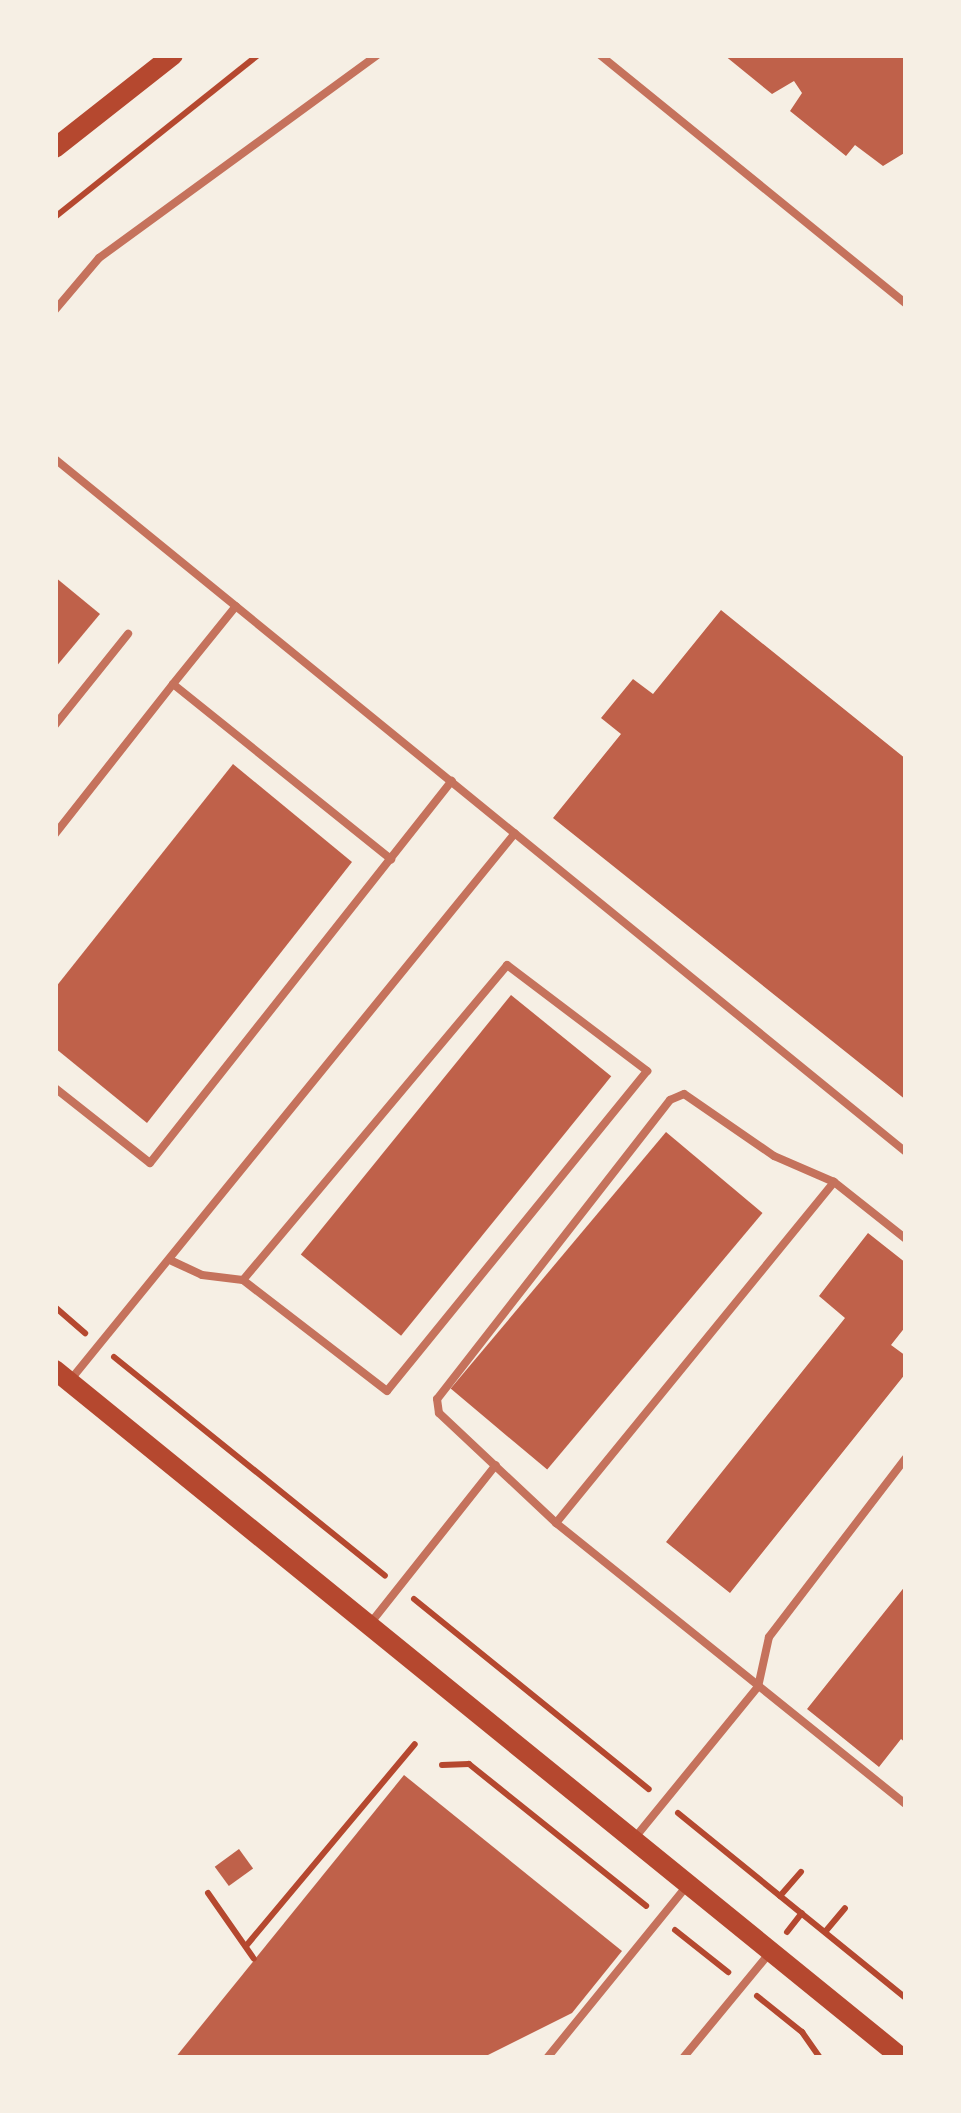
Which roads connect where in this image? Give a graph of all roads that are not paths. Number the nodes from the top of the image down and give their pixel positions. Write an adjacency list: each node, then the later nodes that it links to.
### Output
1 (173, 55): 4 (main road)
2 (378, 55): 6 (lane)
3 (600, 55): 5 (lane)
4 (55, 148)
5 (906, 304)
6 (55, 310)
7 (55, 459): 8 (lane)
8 (236, 606): 10 (lane); 12 (lane)
9 (128, 634): 11 (lane)
10 (173, 684): 14 (lane); 15 (lane)
11 (55, 725)
12 (452, 782): 13 (lane); 15 (lane)
13 (515, 833): 17 (lane); 20 (lane)
14 (55, 834)
15 (391, 859): 16 (lane)
16 (55, 1088)
17 (906, 1152)
18 (834, 1182): 19 (lane); 24 (lane); 25 (lane)
19 (906, 1239)
20 (172, 1261): 21 (lane); 22 (lane)
21 (244, 1280): 21 (lane)
22 (62, 1376): 26 (main road)
23 (906, 1458): 27 (lane)
24 (496, 1466): 25 (lane); 26 (lane)
25 (556, 1523): 27 (lane)
26 (369, 1625): 29 (main road)
27 (758, 1687): 28 (lane); 29 (lane)
28 (906, 1804)
29 (633, 1840): 30 (main road)
30 (688, 1884): 31 (main road); 32 (lane)
31 (771, 1952): 33 (lane); 34 (main road)
32 (546, 2058)
33 (682, 2058)
34 (902, 2058)

